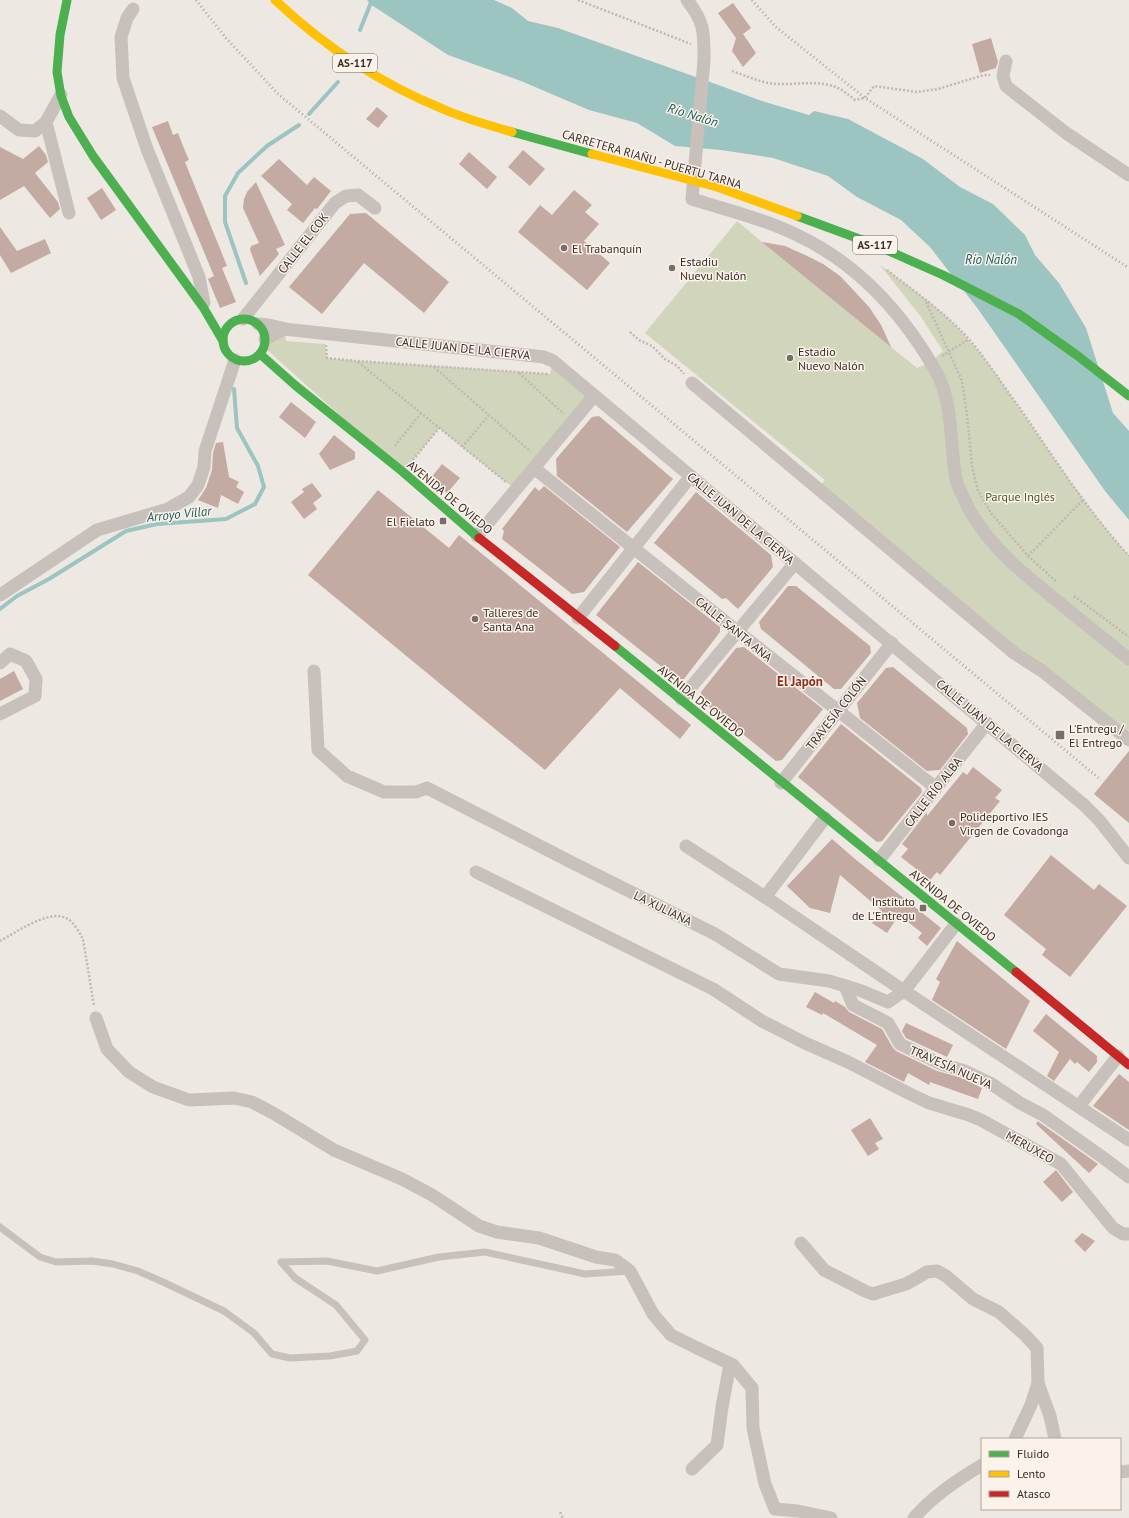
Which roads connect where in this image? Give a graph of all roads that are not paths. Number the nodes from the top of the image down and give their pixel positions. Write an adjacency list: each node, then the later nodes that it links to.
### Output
1 (67, 0): 6 (street)
2 (275, 0): 24 (street, CARRETERA RIAÑU - PUERTU TARNA / AS-117, bridge)
3 (687, 0): 34 (street)
4 (133, 9): 13 (street)
5 (1006, 61): 9 (street)
6 (60, 95): 8 (street); 12 (street)
7 (0, 116): 8 (street)
8 (46, 122): 11 (street)
9 (1129, 175)
10 (375, 208): 14 (street, CALLE EL COK)
11 (69, 213)
12 (189, 288): 13 (street); 19 (street)
13 (204, 303): 15 (street)
14 (243, 319): 15 (street); 16 (street)
15 (223, 322): 19 (street)
16 (258, 324): 17 (street, CALLE JUAN DE LA CIERVA); 18 (street)
17 (284, 329): 18 (street); 23 (street, CALLE JUAN DE LA CIERVA)
18 (265, 339): 20 (street)
19 (223, 341): 21 (street)
20 (260, 354): 21 (street); 27 (street, AVENIDA DE OVIEDO)
21 (235, 360): 30 (street)
22 (692, 383): 41 (street)
23 (594, 396): 25 (street); 26 (street, CALLE JUAN DE LA CIERVA)
24 (1129, 396)
25 (538, 464): 27 (street); 28 (street, CALLE SANTA ANA)
26 (691, 476): 28 (street); 29 (street, CALLE JUAN DE LA CIERVA)
27 (477, 536): 31 (street, AVENIDA DE OVIEDO)
28 (634, 548): 31 (street); 32 (street, CALLE SANTA ANA)
29 (794, 563): 32 (street); 33 (street, CALLE JUAN DE LA CIERVA)
30 (0, 595)
31 (578, 618): 37 (street, AVENIDA DE OVIEDO)
32 (737, 631): 37 (street); 38 (street, CALLE SANTA ANA)
33 (892, 643): 38 (street, TRAVESÍA COLÓN); 40 (street, CALLE JUAN DE LA CIERVA)
34 (1129, 659)
35 (0, 662): 39 (street)
36 (314, 671): 51 (street, LA XULIANA)
37 (681, 699): 42 (street, AVENIDA DE OVIEDO)
38 (838, 711): 42 (street, TRAVESÍA COLÓN); 43 (street, CALLE SANTA ANA)
39 (0, 714)
40 (987, 723): 43 (street, CALLE RÍO ALBA); 46 (street, CALLE JUAN DE LA CIERVA)
41 (1129, 740)
42 (781, 783): 44 (street, AVENIDA DE OVIEDO)
43 (936, 788): 47 (street, CALLE RÍO ALBA)
44 (825, 818): 47 (street, AVENIDA DE OVIEDO); 49 (street)
45 (686, 846): 49 (street)
46 (1128, 855)
47 (879, 860): 50 (street, AVENIDA DE OVIEDO)
48 (476, 872): 60 (street, MERUXEO)
49 (765, 897): 52 (street)
50 (956, 924): 52 (street); 54 (street, AVENIDA DE OVIEDO)
51 (845, 986): 52 (street, LA XULIANA); 58 (street, TRAVESÍA NUEVA)
52 (904, 991): 56 (street)
53 (96, 1018): 62 (street)
54 (1118, 1056): 55 (street, AVENIDA DE OVIEDO); 56 (street)
55 (1129, 1065)
56 (1079, 1106): 57 (street)
57 (1129, 1140)
58 (1129, 1178)
59 (0, 1227): 62 (lane)
60 (1129, 1234)
61 (801, 1243): 64 (street)
62 (630, 1271): 63 (street)
63 (730, 1364): 68 (street); 69 (street)
64 (1038, 1383): 65 (street); 66 (street)
65 (1015, 1438)
66 (1055, 1438)
67 (981, 1466): 70 (street)
68 (692, 1469)
69 (831, 1518)
70 (914, 1518)

